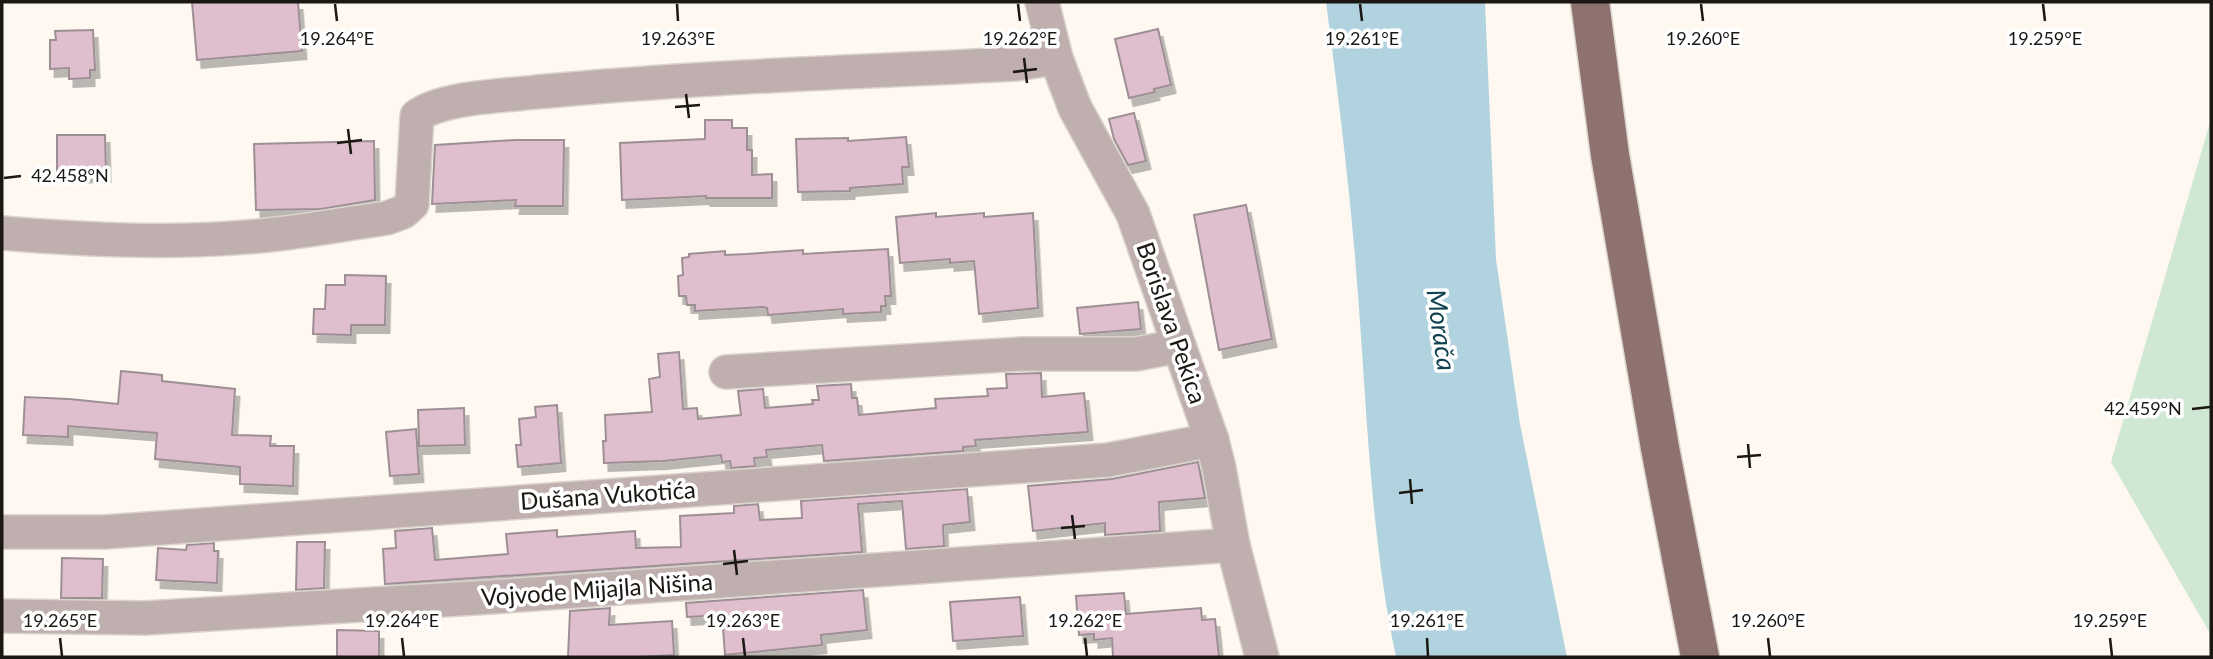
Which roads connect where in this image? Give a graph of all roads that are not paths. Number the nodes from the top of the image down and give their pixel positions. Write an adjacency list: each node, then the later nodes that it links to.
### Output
1 (1042, 2): 3 (street, Borislava Pekica)
2 (1590, 2): 12 (main road)
3 (1056, 58): 4 (street); 5 (street, Borislava Pekica)
4 (2, 233)
5 (1179, 346): 6 (street); 7 (street, Borislava Pekica)
6 (726, 372)
7 (1212, 440): 8 (street, Dušana Vukotića); 9 (street, Borislava Pekica)
8 (2, 531)
9 (1233, 545): 10 (street, Vojvode Mijajla Nišina); 11 (street, Borislava Pekica)
10 (2, 616)
11 (1262, 657)
12 (1700, 657)

